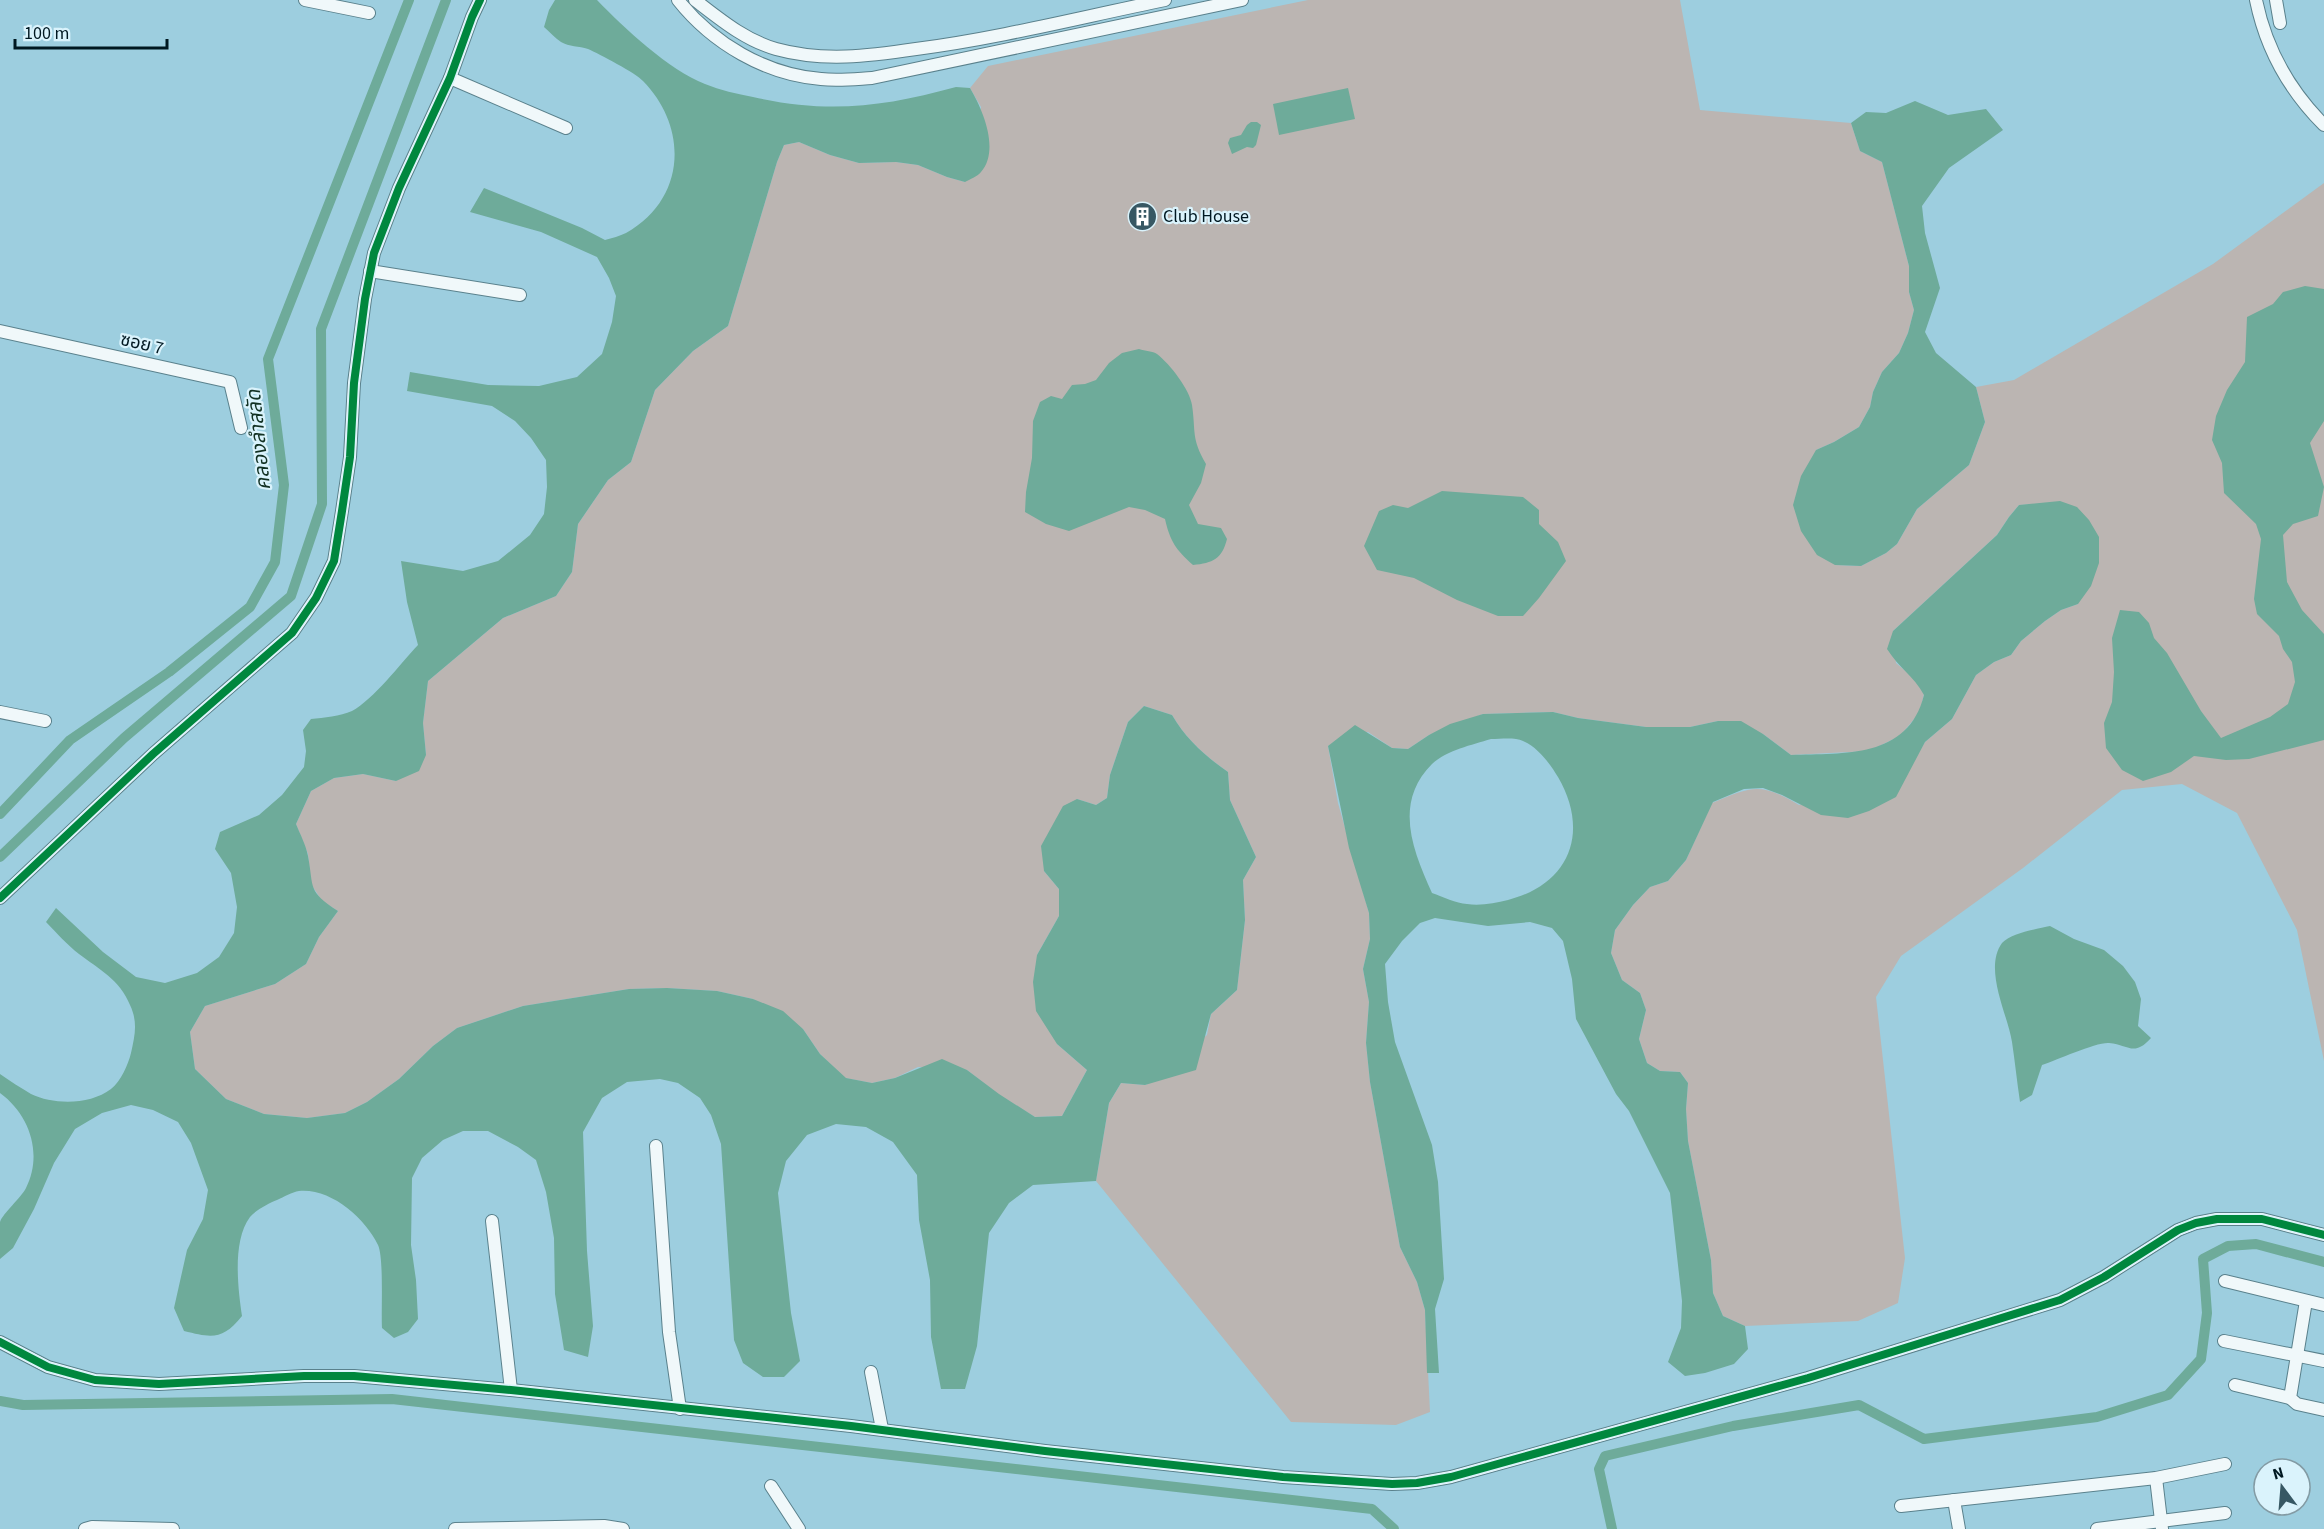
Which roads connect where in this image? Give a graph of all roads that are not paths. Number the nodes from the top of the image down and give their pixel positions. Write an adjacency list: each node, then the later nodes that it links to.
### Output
1 (305, 0): 9 (street)
2 (480, 0): 11 (street)
3 (678, 0): 6 (street)
4 (695, 0): 5 (street)
5 (1165, 0)
6 (1242, 0)
7 (2256, 0): 10 (street)
8 (2276, 0): 10 (street)
9 (369, 13)
10 (2260, 18): 12 (street)
11 (450, 78): 13 (street); 14 (street)
12 (2324, 125)
13 (566, 128)
14 (370, 271): 15 (street); 20 (street)
15 (520, 295)
16 (0, 331): 17 (street, ซอย 7)
17 (241, 428)
18 (0, 712): 19 (street)
19 (45, 721)
20 (0, 898)
21 (656, 1146): 35 (street)
22 (492, 1221): 33 (street)
23 (2324, 1234): 37 (street)
24 (2225, 1281): 25 (street)
25 (2306, 1300): 26 (street); 29 (street)
26 (2324, 1305)
27 (2224, 1341): 29 (street)
28 (0, 1342): 33 (street)
29 (2297, 1356): 30 (street); 34 (street)
30 (2324, 1361)
31 (871, 1372): 37 (street)
32 (2235, 1385): 34 (street)
33 (511, 1390): 35 (street)
34 (2290, 1398): 36 (street)
35 (680, 1409): 37 (street)
36 (2324, 1410)
37 (882, 1429)
38 (2225, 1464): 39 (street)
39 (2156, 1478): 41 (street); 44 (street)
40 (771, 1486): 50 (street)
41 (1954, 1500): 42 (street); 51 (street)
42 (1901, 1506)
43 (2225, 1513): 44 (street)
44 (2162, 1525): 52 (street)
45 (483, 1528): 48 (street); 49 (street)
46 (85, 1529): 47 (street)
47 (172, 1529)
48 (455, 1529)
49 (623, 1529)
50 (799, 1529)
51 (1959, 1529)
52 (2097, 1529)

